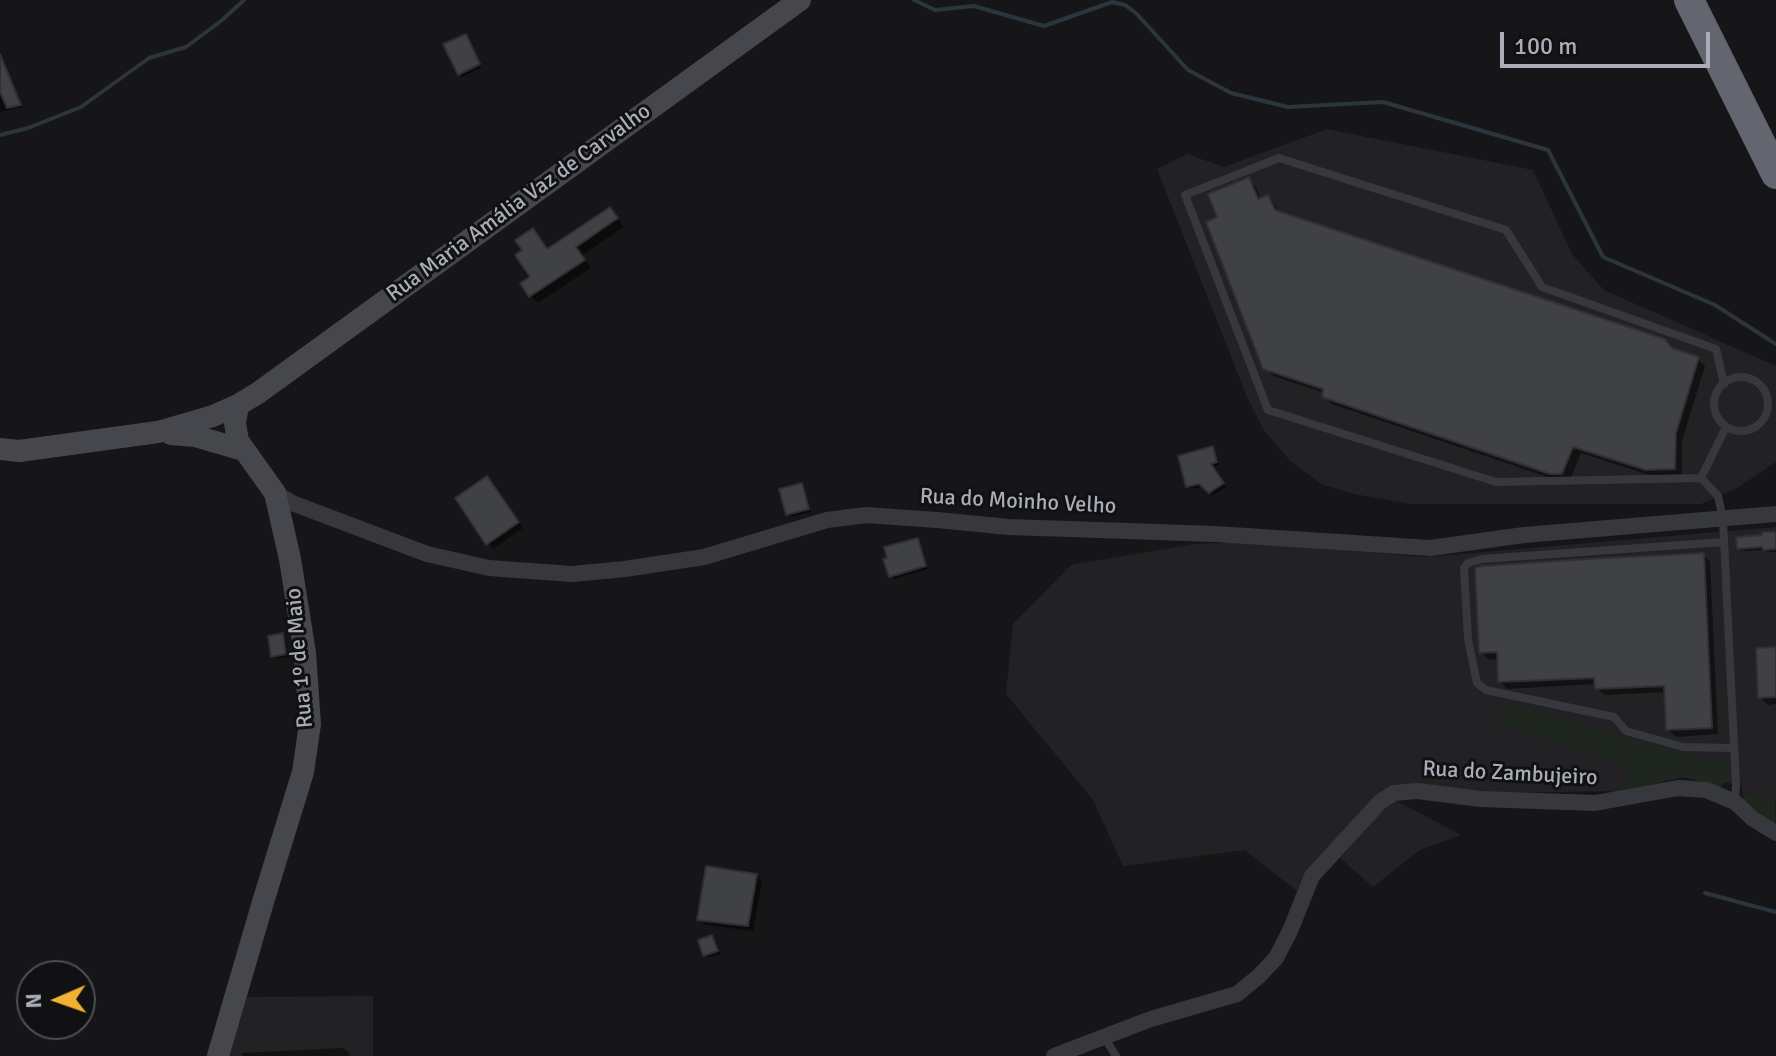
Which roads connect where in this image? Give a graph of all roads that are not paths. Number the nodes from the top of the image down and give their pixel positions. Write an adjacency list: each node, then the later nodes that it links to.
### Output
1 (800, 0): 7 (street, Rua Maria Amália Vaz de Carvalho)
2 (1689, 0): 5 (highway)
3 (1709, 0): 4 (highway)
4 (1776, 151)
5 (1776, 174)
6 (1724, 384): 8 (lane); 8 (lane); 12 (lane)
7 (238, 405): 9 (street, Rua Maria Amália Vaz de Carvalho); 11 (street, Rua 1º de Maio)
8 (1726, 427): 12 (lane)
9 (158, 432): 10 (street); 11 (street)
10 (0, 449)
11 (243, 450): 13 (street, Rua 1º de Maio)
12 (1701, 478): 15 (lane)
13 (275, 493): 15 (street, Rua do Moinho Velho); 21 (street, Rua 1º de Maio)
14 (1776, 514): 15 (street, Rua do Moinho Velho)
15 (1723, 519): 16 (lane)
16 (1724, 542): 17 (lane); 17 (lane)
17 (1734, 748): 18 (lane)
18 (1735, 802): 19 (street, Rua do Zambujeiro); 20 (street, Rua do Zambujeiro)
19 (1776, 833)
20 (1103, 1037): 22 (street, Rua do Zambujeiro); 23 (lane)
21 (218, 1056)
22 (1054, 1056)
23 (1116, 1056)

